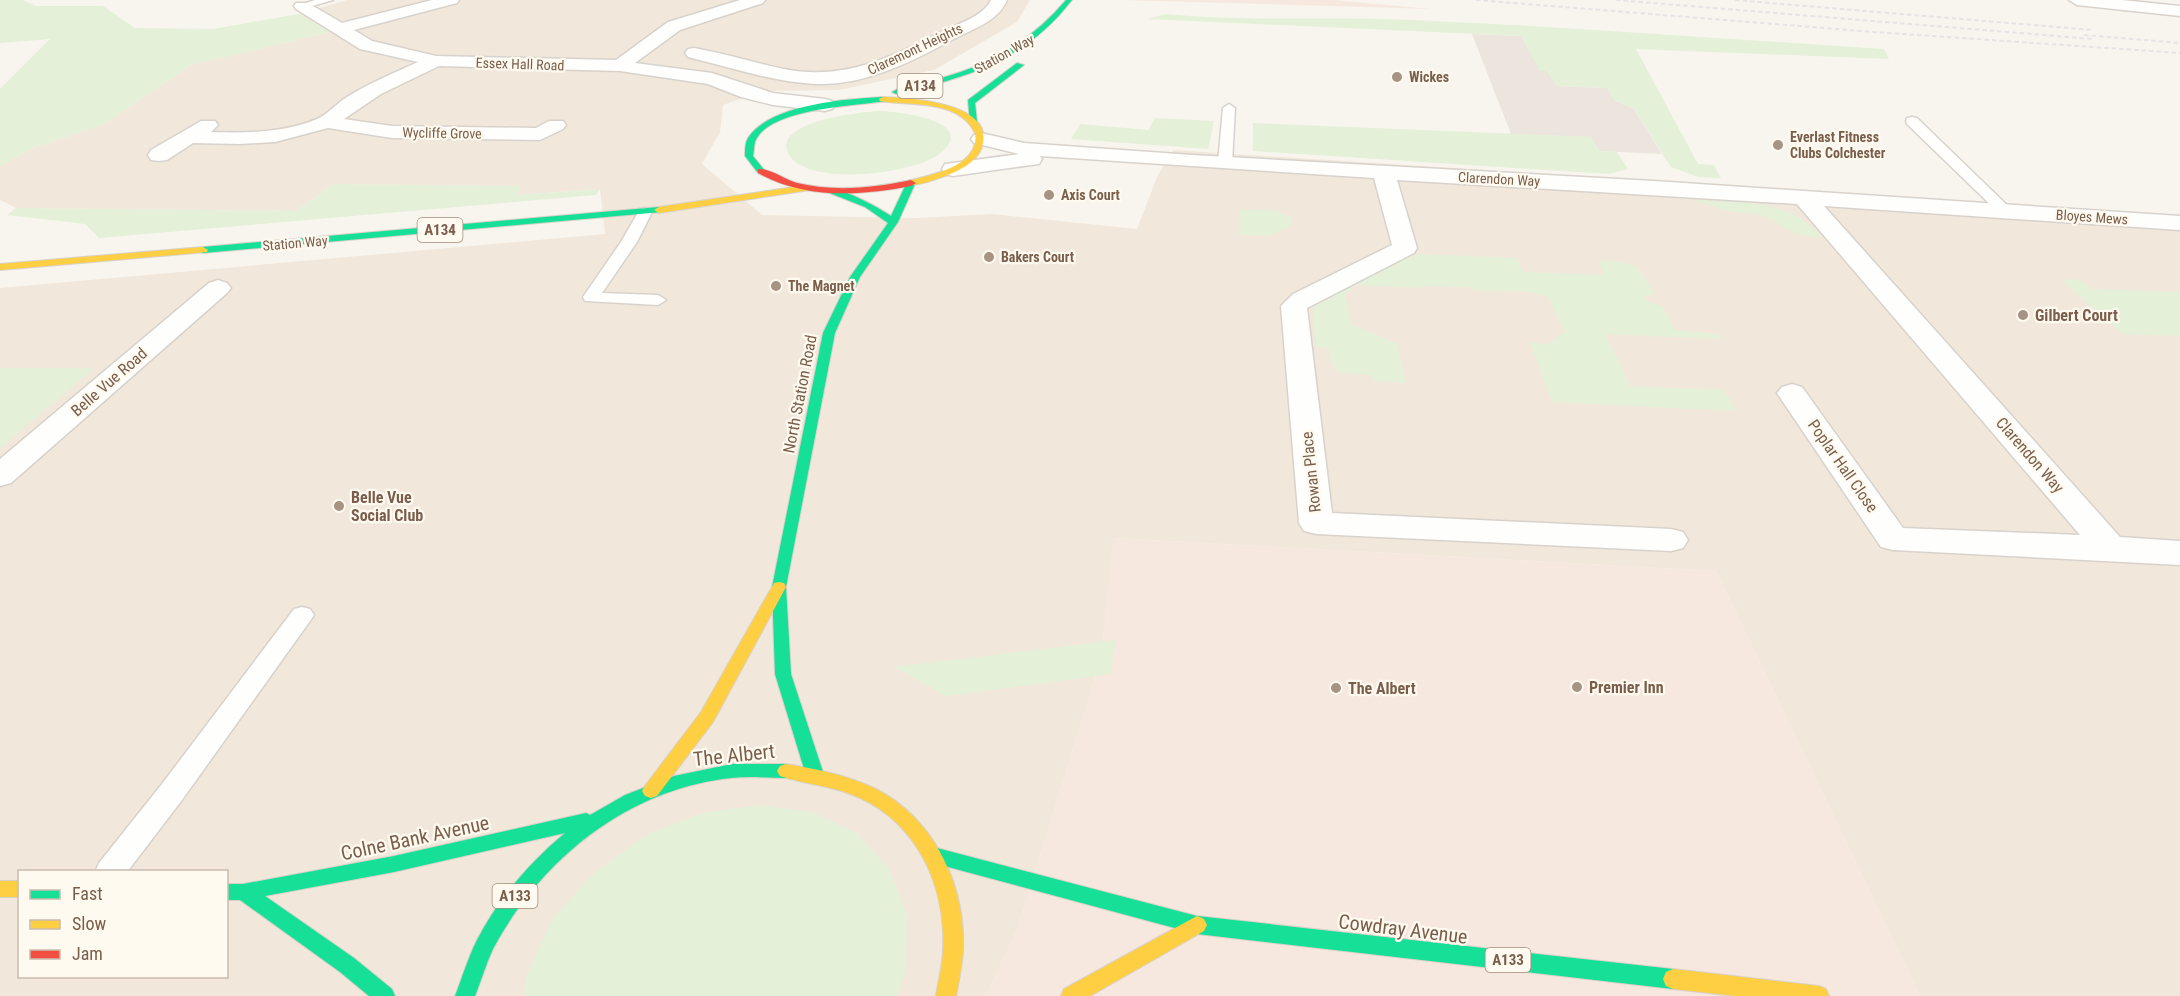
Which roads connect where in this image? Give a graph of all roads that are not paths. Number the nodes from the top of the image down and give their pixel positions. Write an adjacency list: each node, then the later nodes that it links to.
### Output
1 (328, 0): 7 (lane)
2 (451, 0): 9 (street)
3 (757, 0): 10 (street)
4 (999, 0): 10 (street, Claremont Heights)
5 (1069, 0): 15 (main road, Station Way / A134)
6 (2077, 0): 8 (street)
7 (302, 6): 9 (street, Essex Hall Road)
8 (2180, 11)
9 (339, 29): 12 (street, Essex Hall Road)
10 (644, 47): 13 (street)
11 (1035, 56): 23 (main road, Station Way / A134)
12 (436, 61): 13 (street, Essex Hall Road); 20 (street)
13 (620, 66): 14 (street, Essex Hall Road)
14 (748, 93): 16 (street, Essex Hall Road); 21 (street)
15 (853, 101): 16 (main road, A134); 23 (main road, A134)
16 (825, 105): 21 (main road, A134)
17 (1229, 108): 27 (lane)
18 (219, 117): 24 (street)
19 (1912, 121): 35 (lane)
20 (326, 122): 22 (street, Wycliffe Grove); 24 (street)
21 (770, 124): 31 (main road, A134)
22 (556, 125)
23 (977, 131): 26 (street, Clarendon Way); 28 (main road, A134)
24 (189, 137): 25 (street)
25 (159, 156)
26 (1192, 161): 27 (street, Clarendon Way); 28 (street, Clarendon Way)
27 (1225, 163): 29 (street, Clarendon Way)
28 (953, 169): 30 (main road, A134)
29 (1384, 173): 34 (street, Clarendon Way); 45 (street, Rowan Place)
30 (910, 184): 32 (main road, A134); 38 (main road, North Station Road)
31 (807, 188): 32 (main road, A134); 36 (main road, Station Way / A134)
32 (827, 190): 38 (main road)
33 (684, 193): 37 (main road, Station Way / A134)
34 (1805, 199): 35 (street, Clarendon Way); 46 (street, Clarendon Way)
35 (2005, 211): 39 (street, Bloyes Mews)
36 (645, 212): 37 (main road, Station Way / A134); 42 (lane)
37 (591, 217): 40 (main road, Station Way / A134)
38 (893, 222): 48 (main road, North Station Road)
39 (2180, 223)
40 (0, 267)
41 (218, 288): 44 (street, Belle Vue Road)
42 (658, 300)
43 (1792, 393): 46 (street, Poplar Hall Close)
44 (0, 476)
45 (1671, 540)
46 (2110, 548): 47 (street)
47 (2180, 554)
48 (779, 587): 50 (main road, North Station Road); 51 (main road, North Station Road)
49 (302, 615): 54 (lane)
50 (814, 772): 51 (main road, The Albert / A133); 53 (main road, The Albert / A133)
51 (651, 791): 52 (main road, The Albert / A133)
52 (595, 819): 58 (main road, Colne Bank Avenue / A133); 61 (main road, The Albert / A133)
53 (937, 856): 59 (main road, Cowdray Avenue / A133); 62 (main road, The Albert / A133)
54 (111, 870)
55 (0, 889): 56 (main road)
56 (18, 889)
57 (228, 892): 58 (main road, Colne Bank Avenue / A133)
58 (243, 892): 60 (main road)
59 (1197, 925): 63 (main road); 64 (main road, Cowdray Avenue / A133)
60 (385, 996)
61 (465, 996)
62 (946, 996)
63 (1071, 996)
64 (1819, 996)

